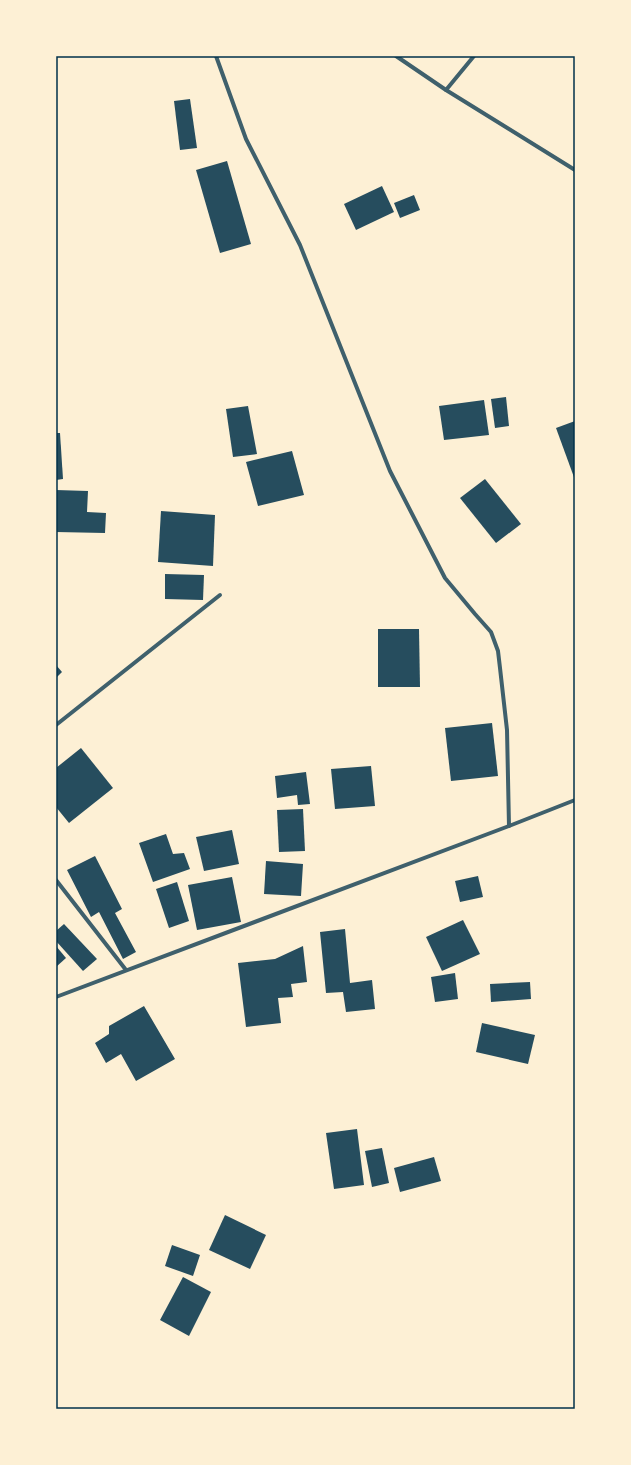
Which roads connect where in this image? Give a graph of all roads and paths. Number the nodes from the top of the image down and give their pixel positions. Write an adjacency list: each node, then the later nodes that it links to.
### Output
1 (216, 56): 9 (street)
2 (396, 56): 4 (street)
3 (474, 56): 4 (street)
4 (446, 90): 5 (street)
5 (575, 170)
6 (220, 595): 7 (street)
7 (56, 725)
8 (575, 800): 9 (street)
9 (510, 826): 11 (street)
10 (56, 880): 11 (street)
11 (126, 970): 12 (street)
12 (56, 997)

